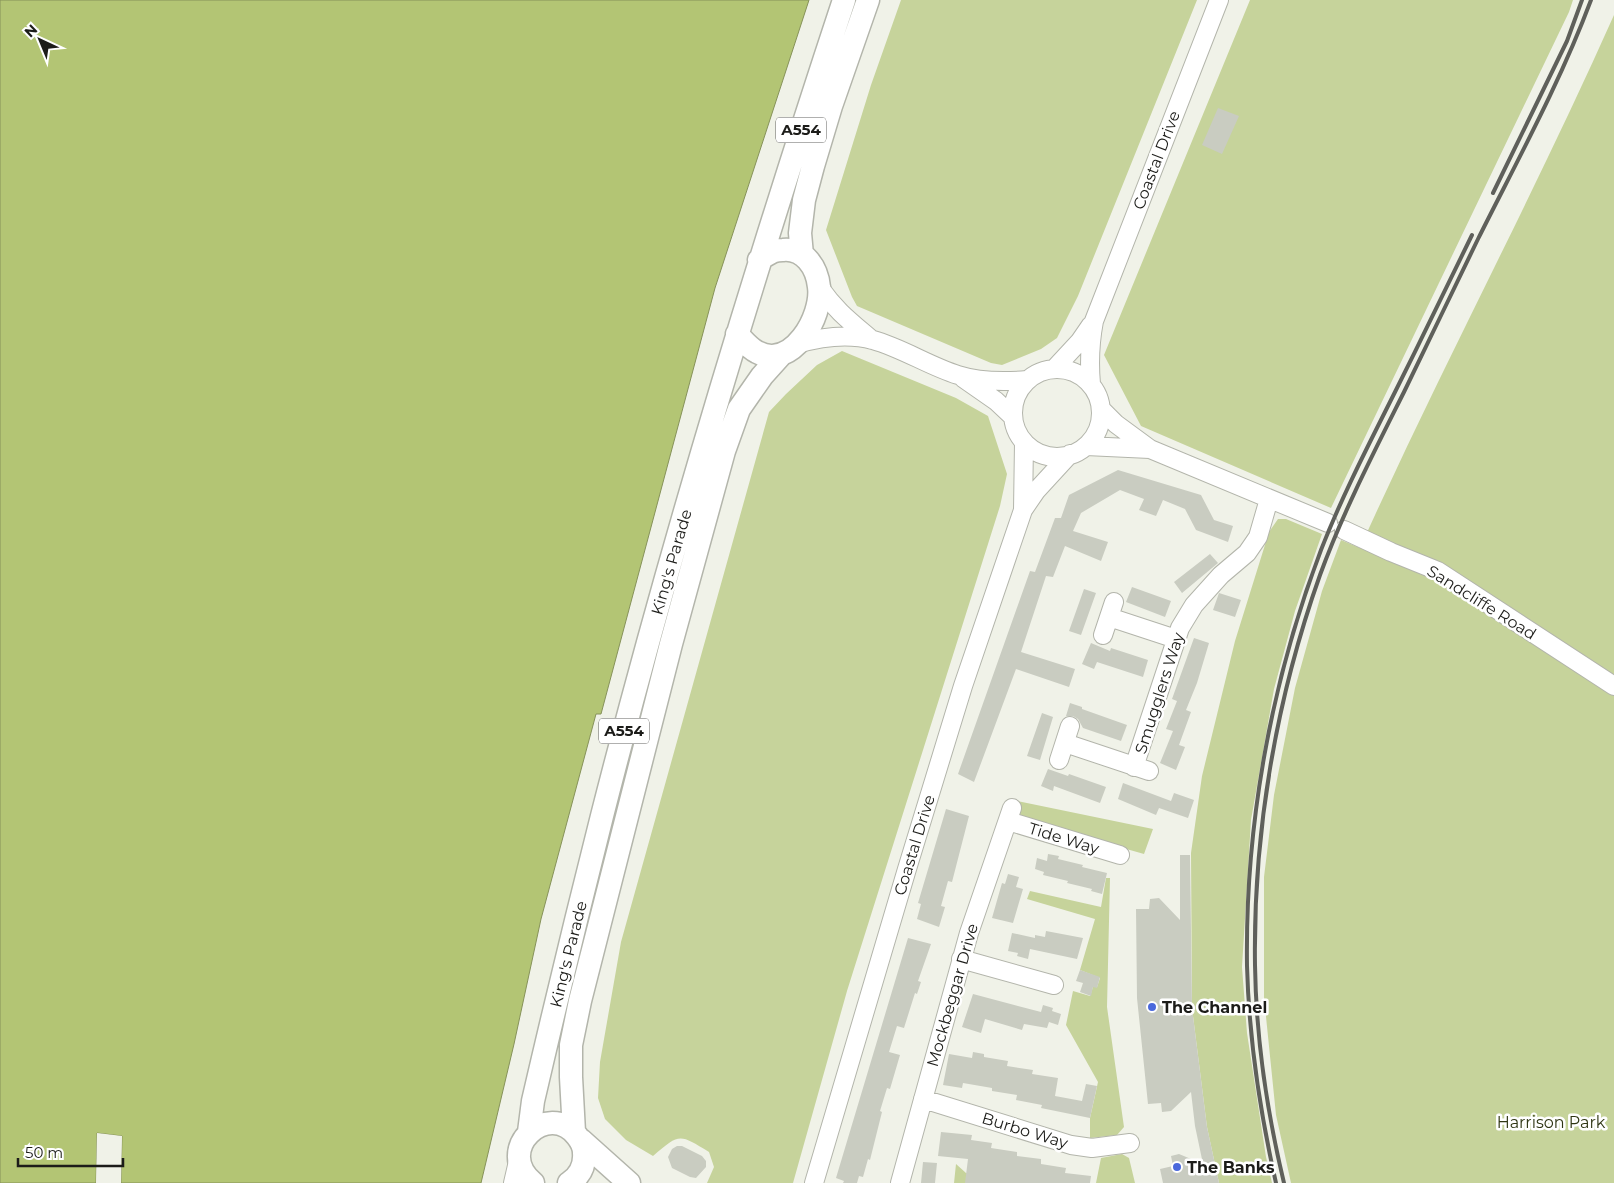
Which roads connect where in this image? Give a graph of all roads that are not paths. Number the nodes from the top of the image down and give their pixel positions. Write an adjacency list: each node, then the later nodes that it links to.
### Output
1 (844, 0): 5 (main road, King's Parade / A554)
2 (868, 0): 4 (main road, A554)
3 (1219, 0): 7 (street, Coastal Drive)
4 (802, 254): 5 (main road); 6 (main road)
5 (759, 260): 8 (main road, King's Parade / A554)
6 (820, 288): 9 (street); 10 (main road, A554)
7 (1094, 320): 11 (street, Coastal Drive); 14 (street, Coastal Drive)
8 (737, 334): 10 (main road); 36 (main road, King's Parade / A554)
9 (873, 340): 10 (street); 12 (street)
10 (788, 350): 37 (main road, King's Parade / A554)
11 (1054, 369): 13 (street); 14 (street)
12 (959, 375): 13 (street); 16 (street)
13 (1027, 380): 16 (street)
14 (1090, 384): 15 (street)
15 (1101, 410): 18 (street); 19 (street)
16 (1012, 417): 17 (street)
17 (1024, 443): 20 (street); 22 (street, Coastal Drive)
18 (1086, 446): 19 (street); 20 (street)
19 (1150, 449): 21 (street)
20 (1070, 454): 22 (street, Coastal Drive)
21 (1269, 499): 23 (street); 26 (street, Smugglers Way)
22 (1024, 510): 44 (street, Coastal Drive)
23 (1328, 523)
24 (1344, 530): 27 (street, Sandcliffe Road)
25 (1103, 635): 26 (street)
26 (1176, 640): 29 (street, Smugglers Way)
27 (1614, 686)
28 (1070, 726): 29 (street)
29 (1065, 743): 30 (street)
30 (1059, 760)
31 (1010, 815): 32 (street, Tide Way); 33 (street, Mockbeggar Drive)
32 (1120, 855)
33 (962, 959): 34 (street); 35 (street, Mockbeggar Drive)
34 (1054, 985)
35 (923, 1100): 38 (street, Burbo Way); 45 (street, Mockbeggar Drive)
36 (529, 1132): 37 (main road); 39 (main road, King's Parade)
37 (577, 1136): 42 (main road, King's Parade); 43 (main road)
38 (1130, 1143)
39 (519, 1157): 40 (street); 41 (main road)
40 (513, 1183)
41 (533, 1183)
42 (570, 1183)
43 (629, 1183)
44 (814, 1183)
45 (900, 1183)

